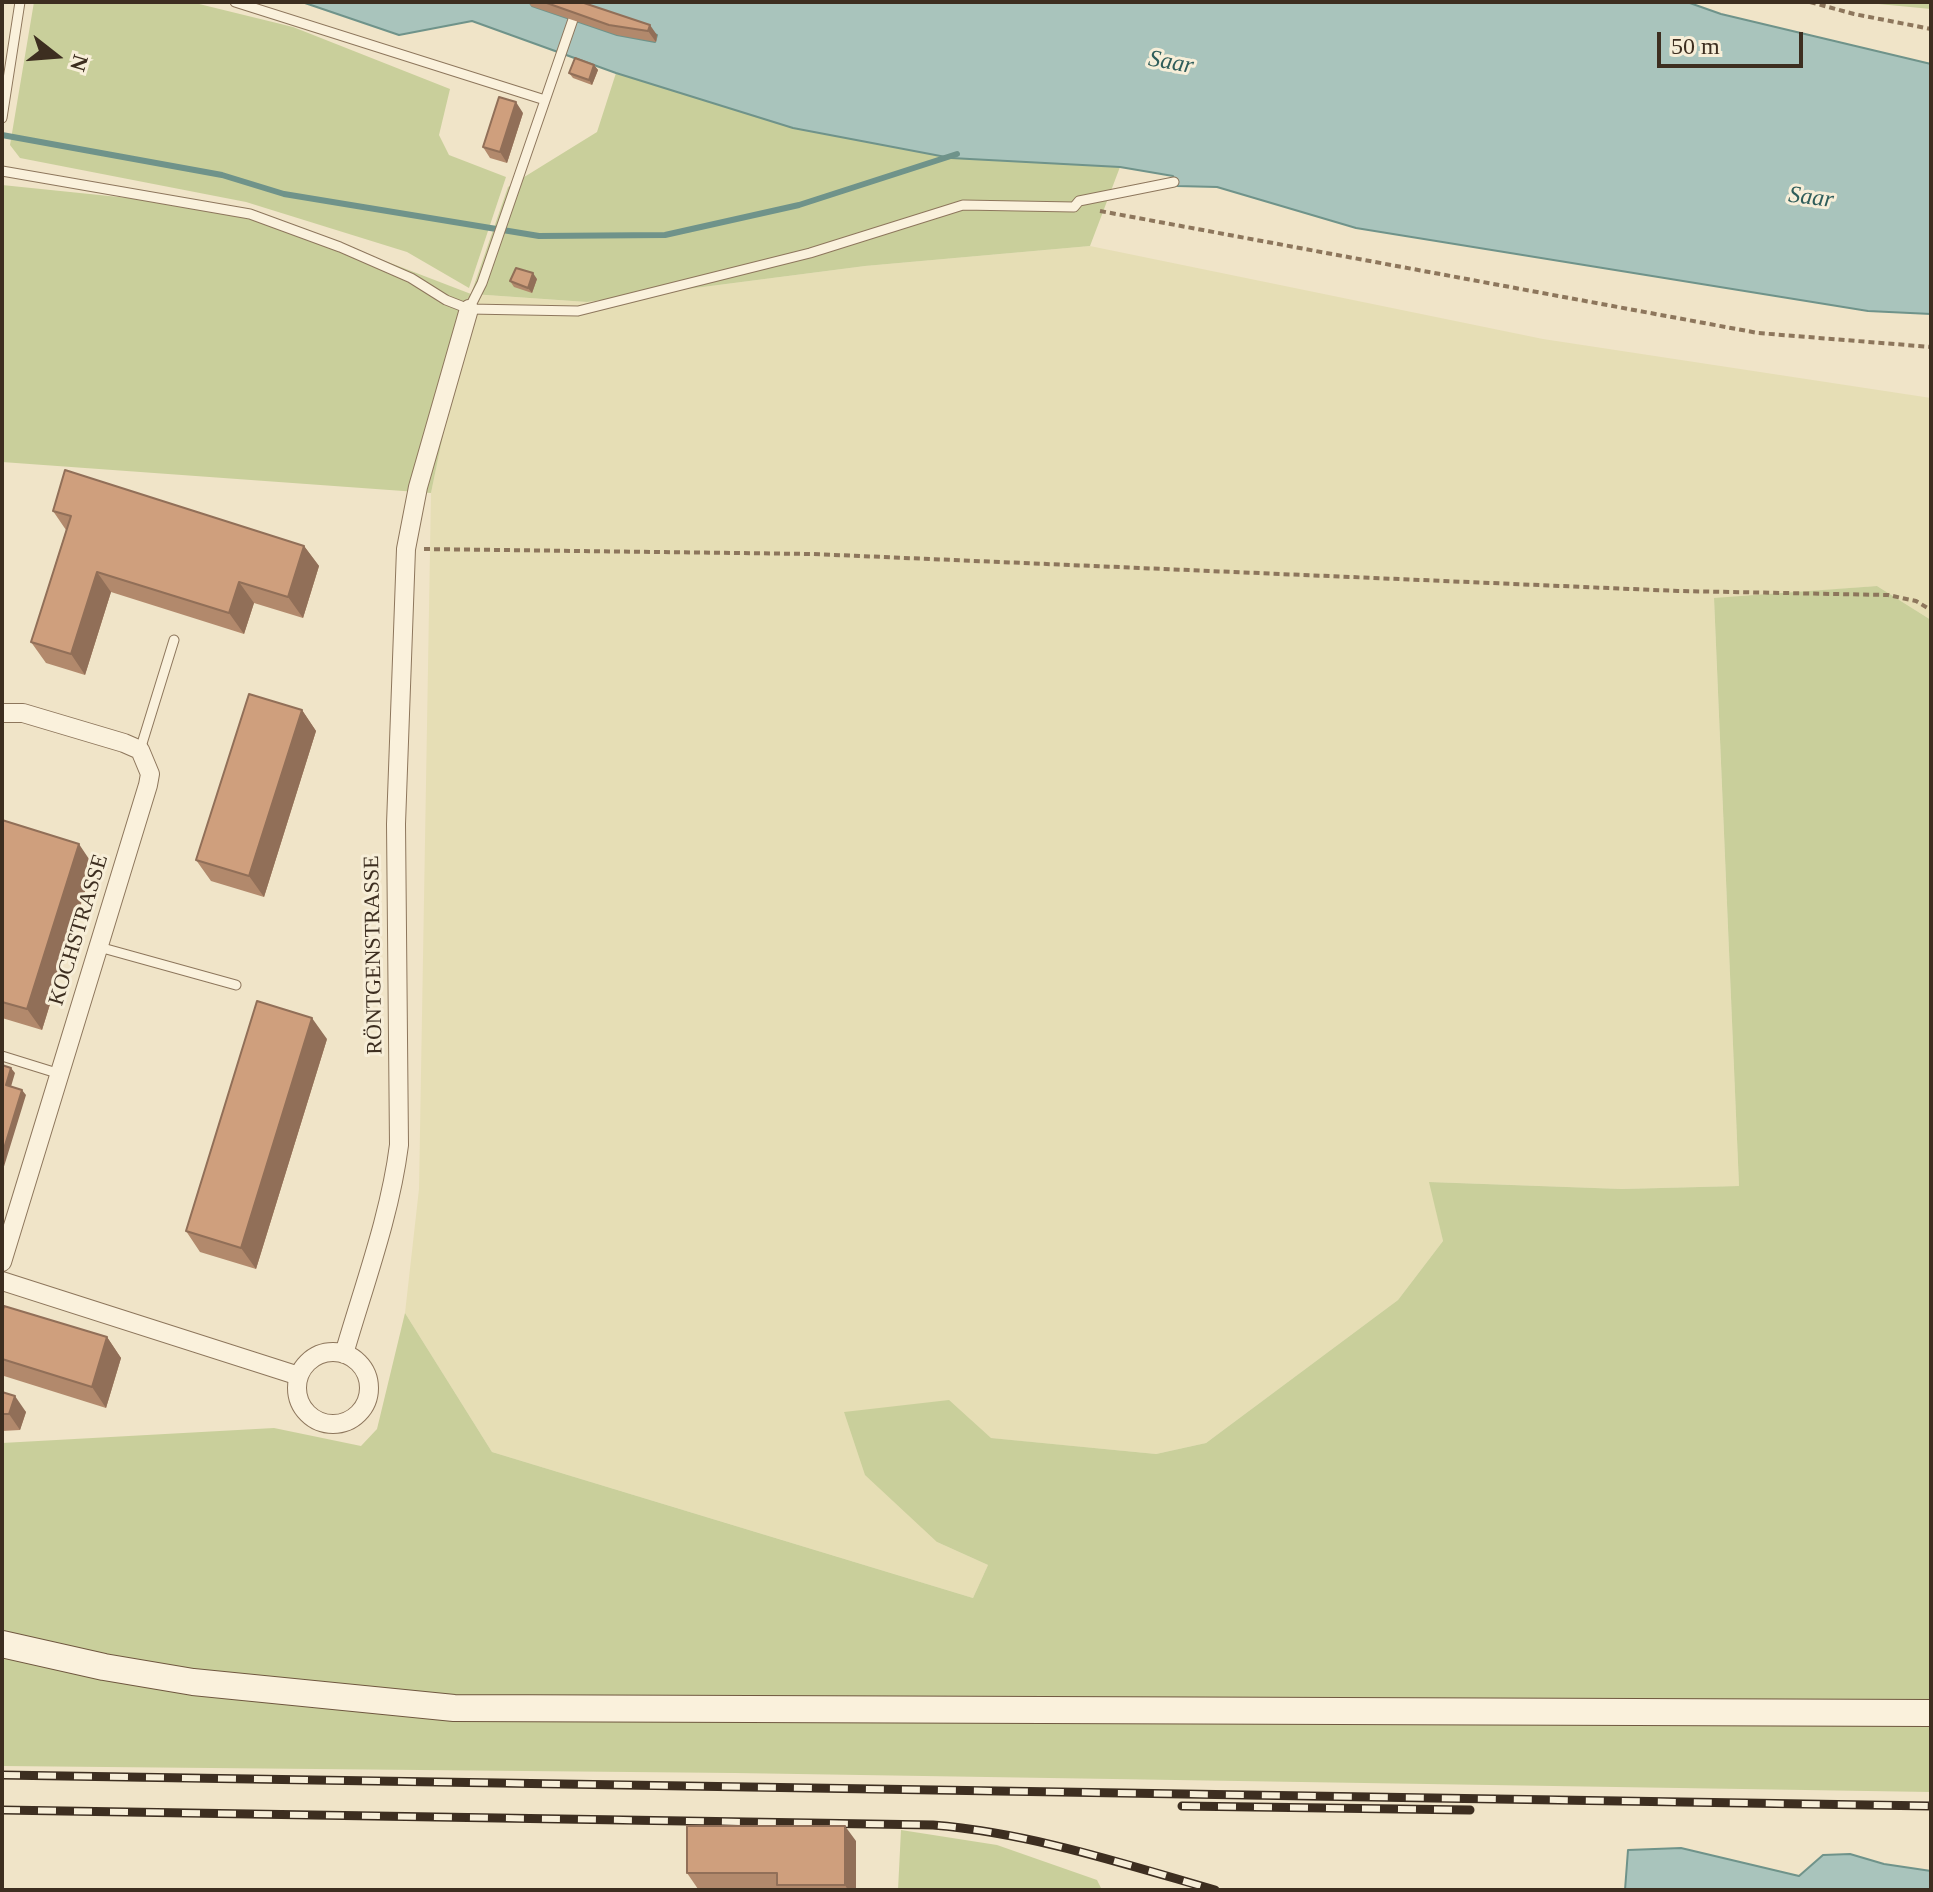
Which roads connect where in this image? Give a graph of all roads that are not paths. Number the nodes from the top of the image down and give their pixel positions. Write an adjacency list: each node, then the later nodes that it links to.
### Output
1 (20, 2): 4 (lane)
2 (235, 2): 5 (lane)
3 (579, 2): 5 (lane)
4 (6, 61): 6 (lane)
5 (545, 100): 10 (lane)
6 (3, 112): 7 (lane)
7 (2, 118)
8 (2, 171): 10 (lane)
9 (1174, 182): 10 (lane)
10 (469, 309): 20 (street, RÖNTGENSTRASSE)
11 (174, 640): 13 (lane)
12 (2, 713): 13 (street)
13 (140, 750): 14 (street, KOCHSTRASSE)
14 (99, 947): 15 (lane); 17 (street, KOCHSTRASSE)
15 (236, 985)
16 (2, 1056): 17 (lane)
17 (60, 1074): 18 (street, KOCHSTRASSE)
18 (2, 1262)
19 (2, 1281): 21 (street)
20 (344, 1354): 21 (street); 21 (street)
21 (299, 1376)
22 (2, 1644): 23 (main road)
23 (1931, 1713)

